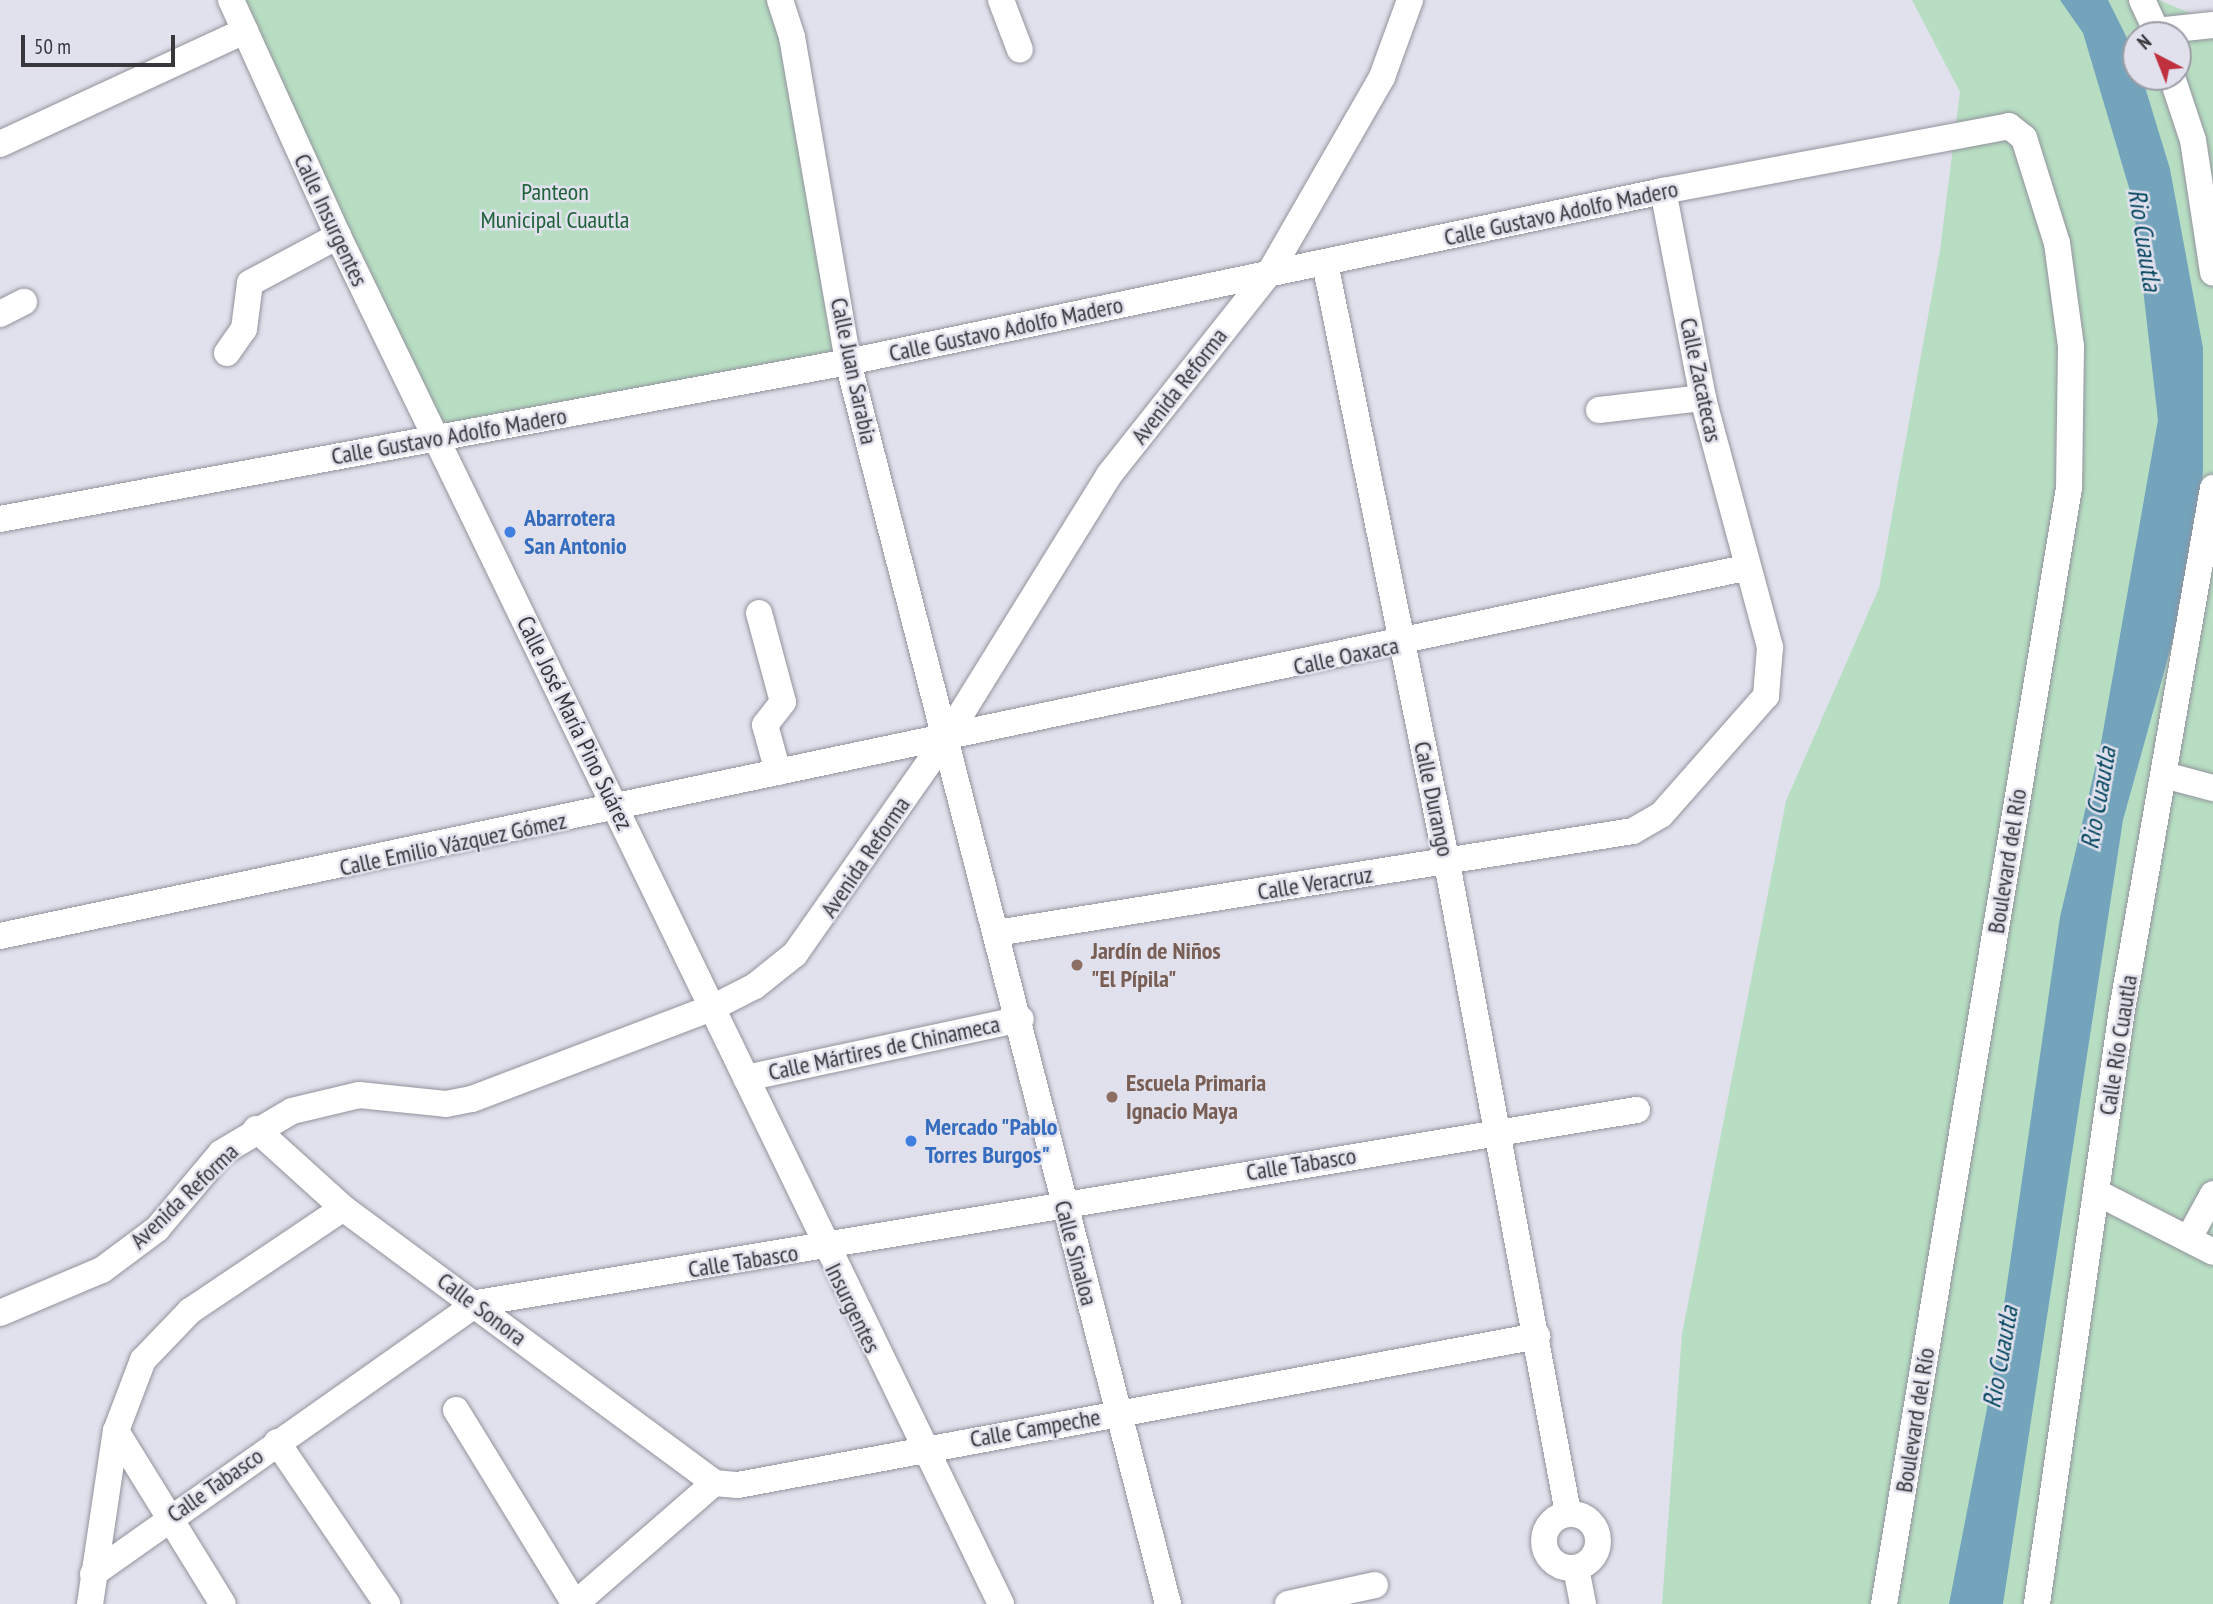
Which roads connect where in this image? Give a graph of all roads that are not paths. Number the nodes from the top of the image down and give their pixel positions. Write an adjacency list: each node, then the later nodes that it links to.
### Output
1 (232, 0): 9 (street, Calle Insurgentes)
2 (780, 0): 22 (street, Calle Juan Sarabia)
3 (1001, 0): 10 (street)
4 (1410, 0): 18 (street, Avenida Reforma)
5 (2142, 0): 6 (street)
6 (2152, 21)
7 (2213, 25): 8 (street)
8 (2192, 28)
9 (245, 31): 13 (street); 15 (street, Calle Insurgentes)
10 (1020, 50)
11 (2177, 91): 16 (street)
12 (2009, 126): 14 (street, Calle Gustavo Adolfo Madero); 75 (street, Boulevard del Río)
13 (0, 144)
14 (1663, 191): 17 (street, Calle Gustavo Adolfo Madero); 23 (street, Calle Zacatecas)
15 (338, 236): 21 (street); 25 (street, Calle Insurgentes)
16 (2213, 260)
17 (1325, 263): 18 (street, Calle Gustavo Adolfo Madero); 30 (street, Calle Durango)
18 (1270, 272): 22 (street, Calle Gustavo Adolfo Madero); 31 (street, Avenida Reforma)
19 (24, 302): 20 (street)
20 (0, 314)
21 (227, 353)
22 (848, 362): 25 (street, Calle Gustavo Adolfo Madero); 31 (street, Calle Juan Sarabia)
23 (1703, 398): 24 (street); 28 (street, Calle Zacatecas)
24 (1599, 410)
25 (435, 438): 27 (street, Calle Gustavo Adolfo Madero); 35 (street, Calle José María Pino Suárez)
26 (2213, 488): 33 (street, Calle Río Cuautla)
27 (0, 519)
28 (1745, 568): 30 (street, Calle Oaxaca); 36 (street, Calle Zacatecas)
29 (760, 613): 32 (street)
30 (1401, 645): 31 (street, Calle Oaxaca); 37 (street, Calle Durango)
31 (946, 738): 32 (street, Calle Emilio Vázquez Gómez); 38 (street, Calle Sinaloa); 40 (street, Avenida Reforma)
32 (778, 772): 35 (street, Calle Emilio Vázquez Gómez)
33 (2164, 775): 34 (street); 46 (street, Calle Río Cuautla)
34 (2213, 788)
35 (618, 810): 39 (street, Calle Emilio Vázquez Gómez); 40 (street, Calle José María Pino Suárez)
36 (1633, 831): 37 (street, Calle Veracruz)
37 (1447, 863): 38 (street, Calle Veracruz); 45 (street, Calle Durango)
38 (996, 933): 41 (street, Calle Sinaloa)
39 (0, 936)
40 (713, 1007): 42 (street, Insurgentes); 44 (street, Avenida Reforma)
41 (1021, 1019): 42 (street, Calle Mártires de Chinameca); 48 (street, Calle Sinaloa)
42 (746, 1078): 51 (street, Insurgentes)
43 (1637, 1110): 45 (street, Calle Tabasco)
44 (256, 1129): 49 (street, Calle Sonora); 54 (street, Avenida Reforma)
45 (1497, 1133): 48 (street, Calle Tabasco); 55 (street, Calle Durango)
46 (2096, 1192): 50 (street); 76 (street, Calle Río Cuautla)
47 (2213, 1194): 50 (street)
48 (1063, 1203): 51 (street, Calle Tabasco); 57 (street, Calle Sinaloa)
49 (343, 1208): 53 (street, Calle Sonora); 58 (street)
50 (2189, 1238): 52 (street)
51 (824, 1248): 53 (street, Calle Tabasco); 60 (street, Insurgentes)
52 (2213, 1252)
53 (477, 1303): 59 (street, Calle Tabasco); 61 (street, Calle Sonora)
54 (0, 1313)
55 (1537, 1336): 57 (street, Calle Campeche); 62 (street, Calle Durango)
56 (456, 1410): 70 (street)
57 (1118, 1413): 60 (street, Calle Campeche); 72 (street, Calle Sinaloa)
58 (116, 1431): 63 (street); 65 (street)
59 (277, 1442): 63 (street, Calle Tabasco); 69 (street)
60 (922, 1448): 61 (street, Calle Campeche); 71 (street, Insurgentes)
61 (714, 1483): 70 (street)
62 (1567, 1513): 64 (street); 64 (street)
63 (169, 1519): 65 (street, Calle Tabasco); 68 (street)
64 (1576, 1569): 74 (street)
65 (93, 1574): 67 (street)
66 (1375, 1585): 73 (street)
67 (90, 1604)
68 (223, 1604)
69 (387, 1604)
70 (575, 1604)
71 (1001, 1604)
72 (1168, 1604)
73 (1288, 1604)
74 (1583, 1604)
75 (1885, 1604)
76 (2038, 1604)

